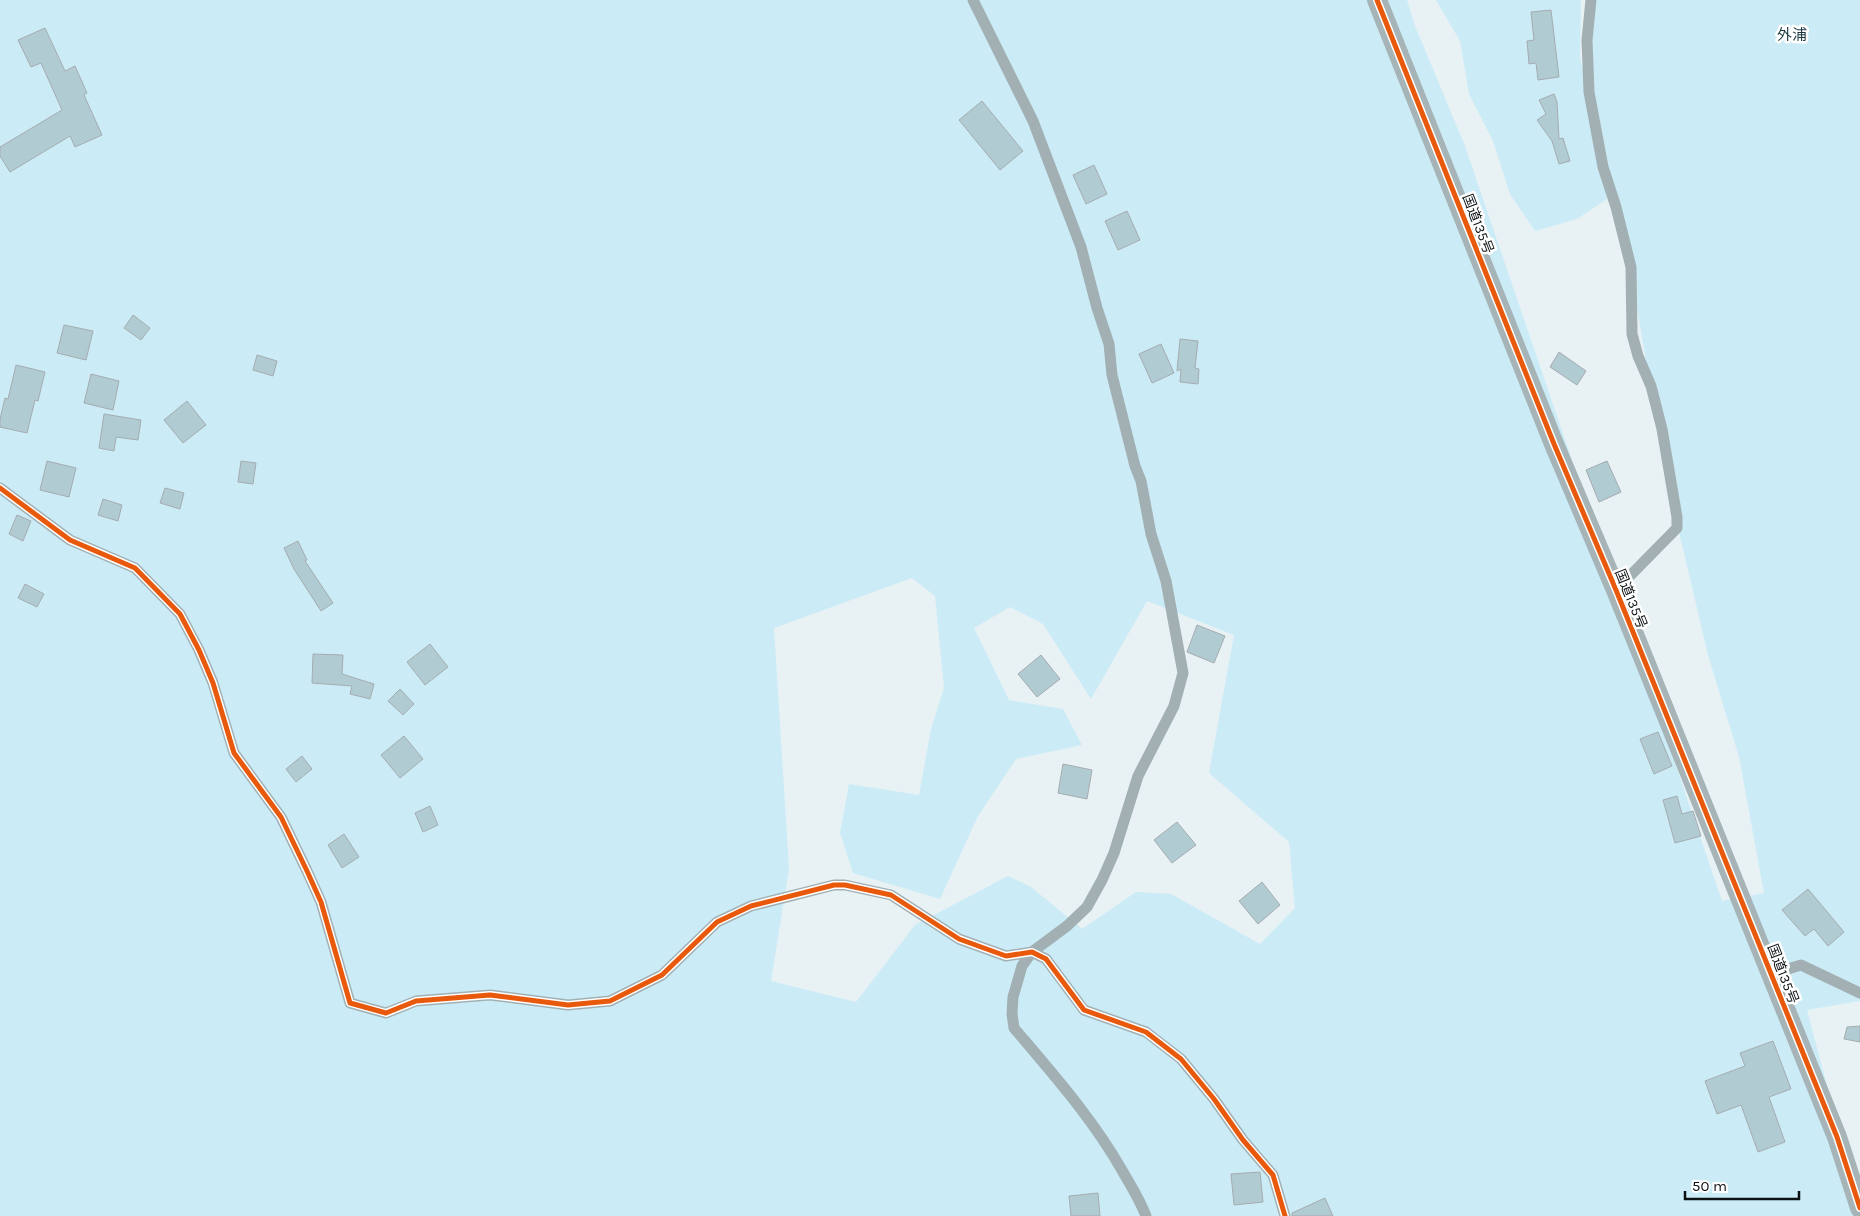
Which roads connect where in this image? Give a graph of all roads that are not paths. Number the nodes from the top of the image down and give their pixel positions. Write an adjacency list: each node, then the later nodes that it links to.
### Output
1 (973, 0): 6 (street)
2 (1377, 0): 5 (highway, 国道135号)
3 (1591, 0): 5 (street)
4 (0, 488): 6 (street)
5 (1616, 590): 7 (highway, 国道135号)
6 (1032, 952): 10 (street); 11 (street)
7 (1771, 974): 8 (street); 9 (highway, 国道135号)
8 (1860, 993)
9 (1860, 1208)
10 (1146, 1216)
11 (1286, 1216)

